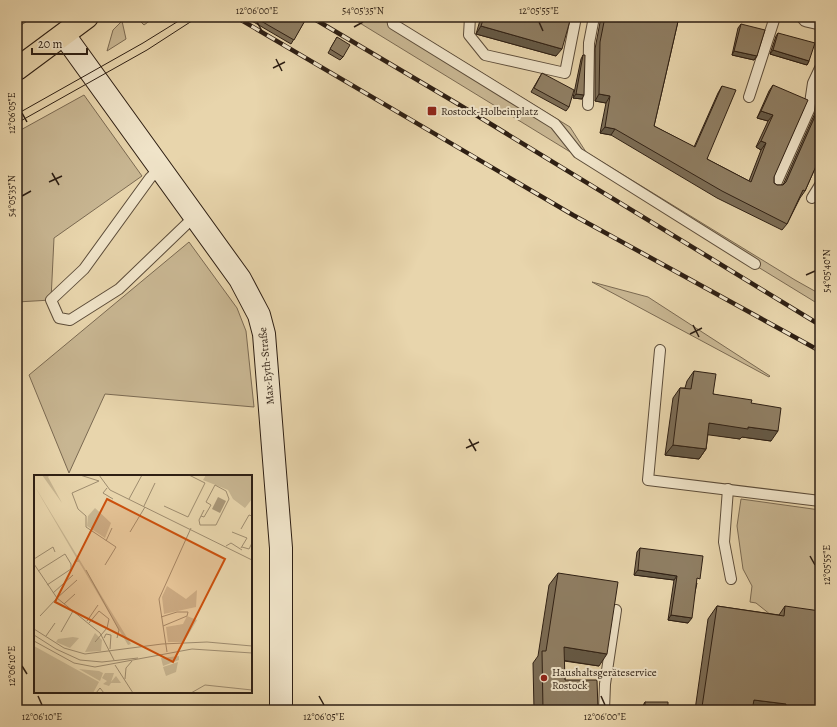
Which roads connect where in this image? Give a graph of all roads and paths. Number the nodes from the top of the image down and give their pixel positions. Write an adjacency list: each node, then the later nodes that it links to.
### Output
1 (87, 17): 9 (main road)
2 (392, 17): 19 (lane)
3 (470, 17): 4 (lane)
4 (576, 17)
5 (594, 17): 13 (lane)
6 (775, 17): 12 (lane)
7 (807, 17): 8 (street)
8 (820, 20)
9 (64, 35): 11 (main road); 14 (street, Max-Eyth-Straße)
10 (820, 68): 16 (lane)
11 (17, 69)
12 (749, 98)
13 (588, 105)
14 (160, 168): 18 (street, Max-Eyth-Straße); 18 (lane)
15 (820, 185): 17 (lane)
16 (775, 186)
17 (812, 198)
18 (195, 216): 25 (street, Max-Eyth-Straße)
19 (755, 264)
20 (660, 350): 21 (lane)
21 (728, 489): 22 (lane); 23 (lane)
22 (820, 501)
23 (731, 580)
24 (616, 610): 26 (lane)
25 (281, 710)
26 (604, 710)

